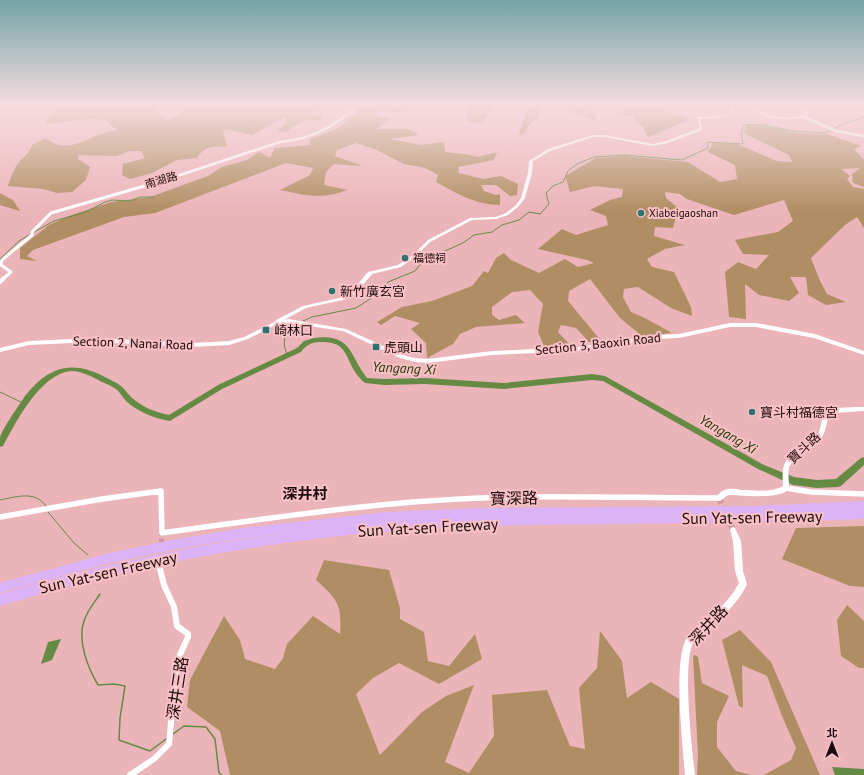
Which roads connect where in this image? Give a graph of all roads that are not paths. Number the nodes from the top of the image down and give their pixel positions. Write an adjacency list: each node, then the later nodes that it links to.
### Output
1 (302, 139): 5 (street, 南湖路)
2 (587, 139): 6 (street)
3 (615, 139): 4 (street)
4 (675, 139)
5 (0, 282)
6 (276, 322): 7 (street, Section 2, Nanai Road); 8 (street, Section 3, Baoxin Road)
7 (0, 350)
8 (863, 352): 9 (street)
9 (864, 359)
10 (864, 409): 11 (street, 寶斗路)
11 (786, 488): 12 (street, 寶深路); 13 (street, 寶深路)
12 (864, 494)
13 (720, 498): 16 (street, 寶深路)
14 (864, 506): 19 (highway, Sun Yat-sen Freeway)
15 (864, 514): 20 (highway, Sun Yat-sen Freeway)
16 (0, 518)
17 (733, 530): 22 (street, 深井路)
18 (160, 569): 21 (street, 深井三路)
19 (0, 588)
20 (0, 600)
21 (130, 775)
22 (690, 775)

